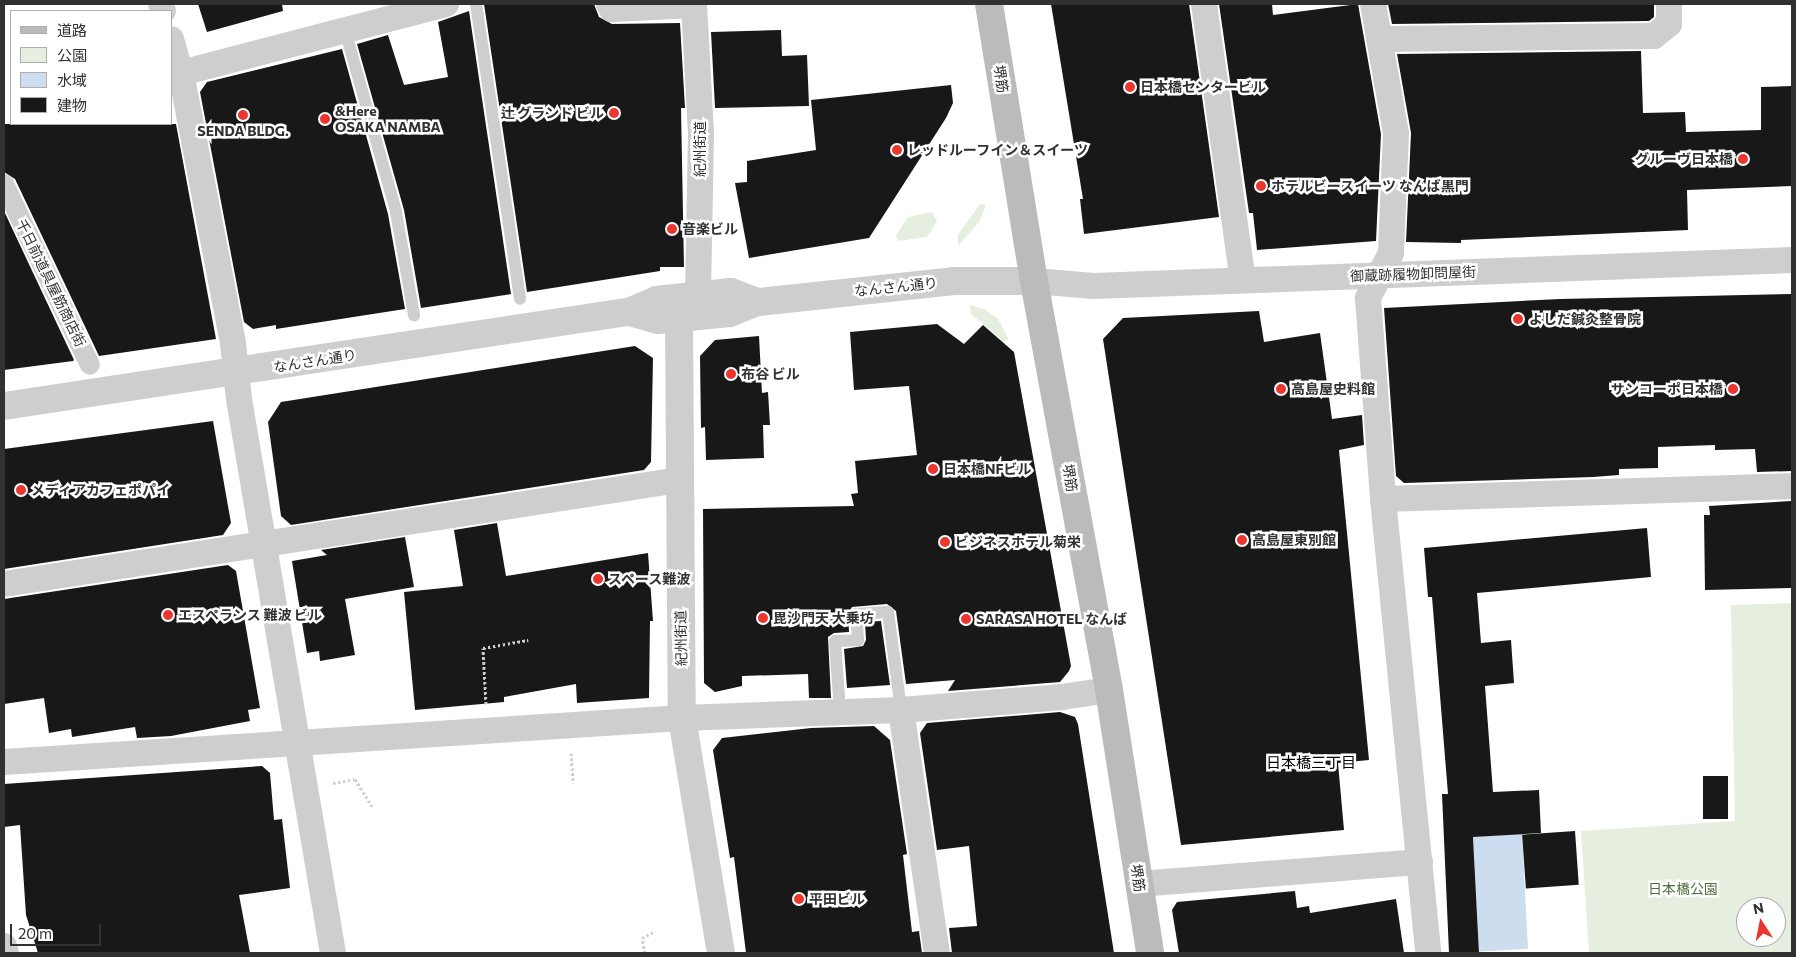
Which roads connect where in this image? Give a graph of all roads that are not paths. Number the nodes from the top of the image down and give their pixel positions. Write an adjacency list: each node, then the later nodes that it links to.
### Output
1 (446, 4): 9 (street)
2 (476, 4): 19 (lane)
3 (609, 4): 4 (street)
4 (694, 4): 18 (street, 紀州街道)
5 (989, 4): 17 (main road, 堺筋)
6 (1204, 4): 16 (street)
7 (1374, 4): 10 (street)
8 (1669, 4): 10 (street)
9 (345, 30): 12 (street); 22 (lane)
10 (1379, 39): 15 (street)
11 (172, 42): 12 (street)
12 (181, 73): 25 (street)
13 (4, 184): 24 (street, 千日前道具屋筋商店街)
14 (1792, 260): 15 (street, 御蔵跡履物卸問屋街)
15 (1380, 276): 16 (street, 御蔵跡履物卸問屋街); 29 (street)
16 (1243, 280): 17 (street, 御蔵跡履物卸問屋街)
17 (1034, 281): 20 (street, なんさん通り); 32 (main road, 堺筋)
18 (698, 295): 20 (street, なんさん通り); 21 (street, なんさん通り)
19 (520, 300)
20 (759, 302): 23 (street, なんさん通り)
21 (626, 312): 23 (street, なんさん通り); 25 (street, なんさん通り)
22 (414, 314)
23 (679, 319): 27 (street, 紀州街道)
24 (88, 360)
25 (236, 373): 26 (street, なんさん通り); 30 (street)
26 (4, 406)
27 (679, 480): 30 (street); 35 (street, 紀州街道)
28 (1792, 486): 29 (street)
29 (1383, 500): 38 (street)
30 (264, 544): 31 (street); 36 (street)
31 (4, 584)
32 (1109, 690): 33 (street); 39 (main road, 堺筋)
33 (901, 710): 34 (street); 34 (lane); 44 (street)
34 (840, 711): 35 (street)
35 (682, 718): 36 (street); 43 (street, 紀州街道)
36 (296, 742): 37 (street); 42 (street)
37 (4, 762)
38 (1420, 862): 39 (street); 46 (street)
39 (1139, 884): 45 (main road, 堺筋)
40 (4, 946): 41 (street)
41 (6, 953)
42 (333, 953)
43 (721, 953)
44 (937, 953)
45 (1150, 953)
46 (1428, 953)

